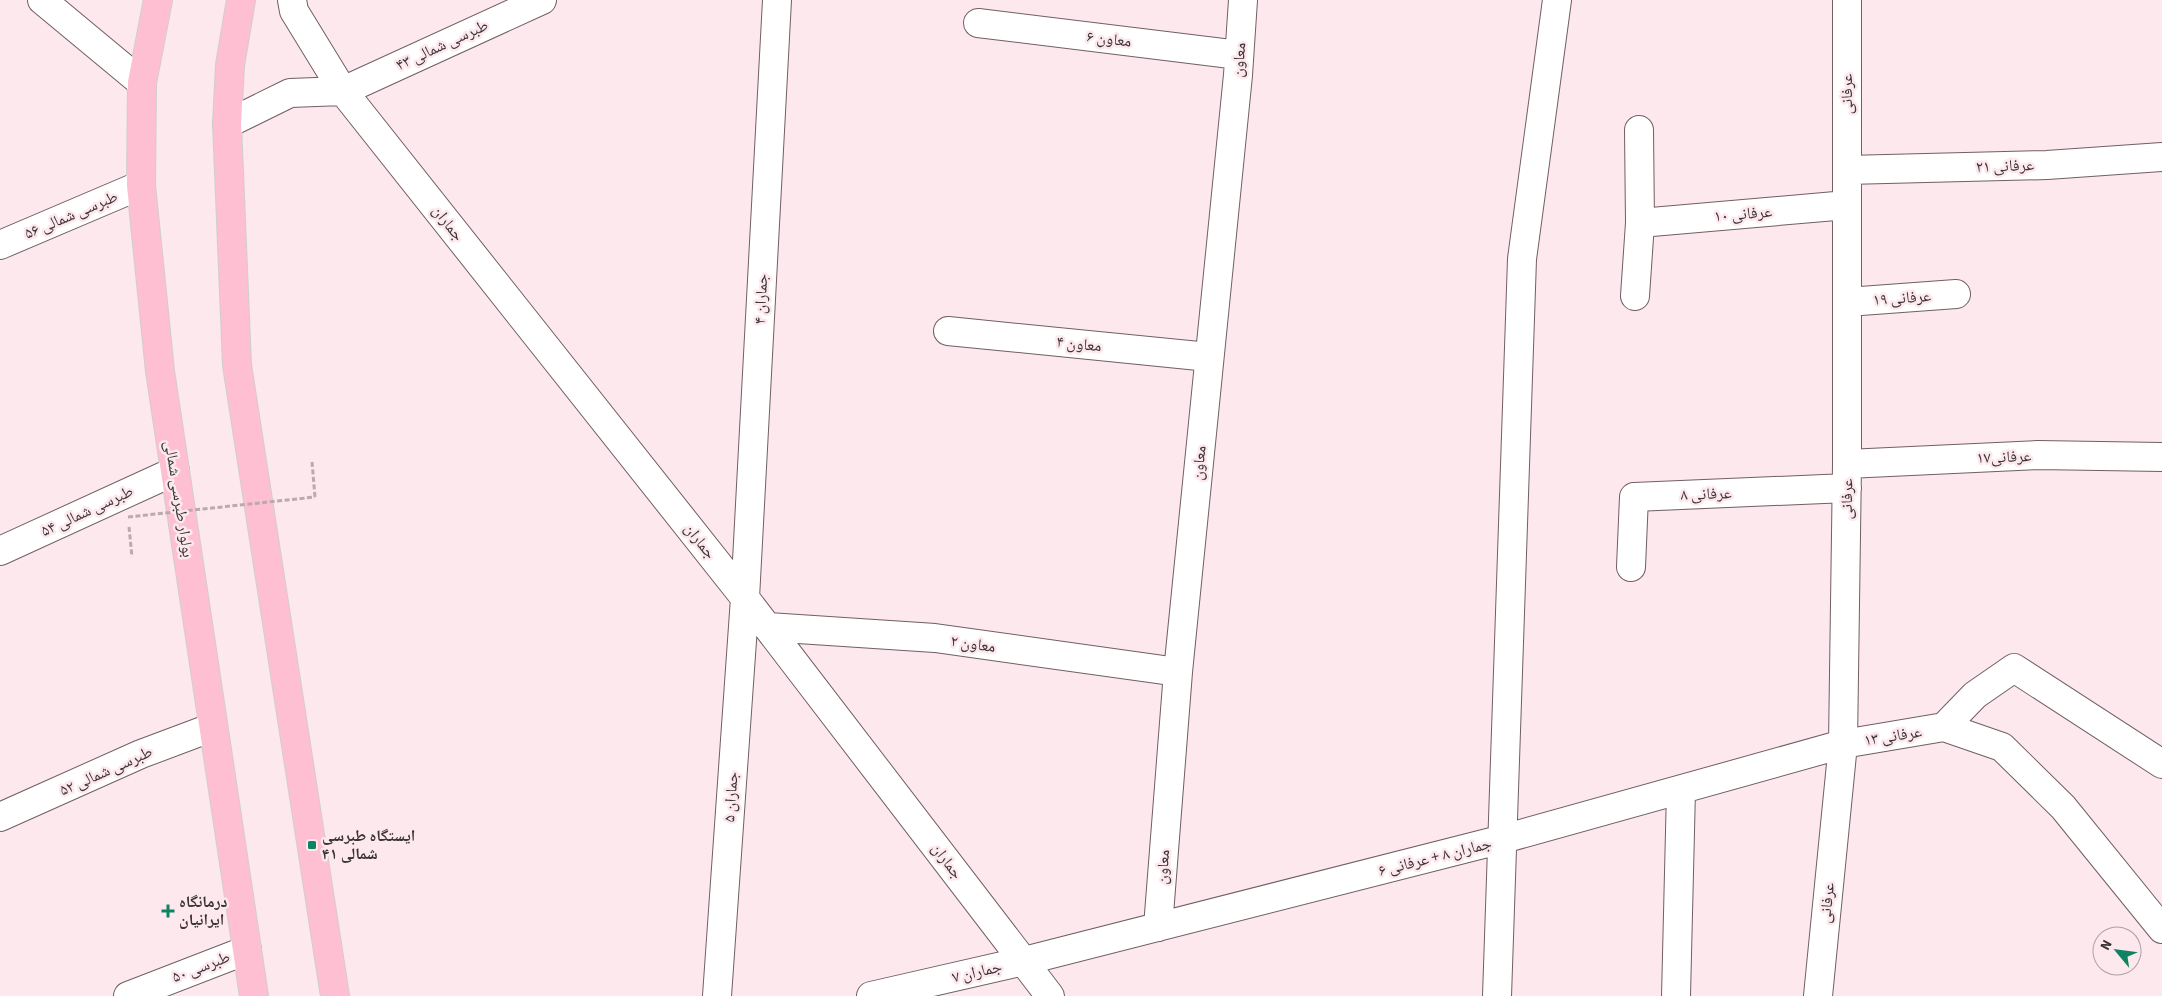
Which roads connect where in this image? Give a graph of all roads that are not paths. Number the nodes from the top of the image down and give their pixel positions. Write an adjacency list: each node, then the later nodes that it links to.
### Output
1 (42, 0): 12 (street)
2 (158, 0): 12 (main road, بولوار طبرسی شمالی)
3 (241, 0): 14 (main road)
4 (292, 0): 13 (street, جماران)
5 (542, 0): 13 (street, طبرسی شمالی ۴۳)
6 (777, 0): 32 (street, جماران ۴)
7 (1243, 0): 11 (street, معاون)
8 (1557, 0): 41 (street)
9 (1847, 0): 17 (street, عرفانی)
10 (978, 23): 11 (street, معاون ۶)
11 (1239, 55): 26 (street, معاون)
12 (142, 83): 18 (main road, بولوار طبرسی شمالی)
13 (343, 91): 14 (street); 32 (street, جماران)
14 (227, 124): 48 (main road)
15 (1638, 130): 20 (street)
16 (2162, 156): 17 (street, عرفانی ۲۱)
17 (1847, 170): 19 (street, عرفانی)
18 (141, 185): 21 (street, طبرسی شمالی ۵۶); 28 (main road, بولوار طبرسی شمالی)
19 (1847, 205): 20 (street, عرفانی ۱۰); 24 (street, عرفانی)
20 (1640, 223): 23 (street)
21 (0, 245)
22 (1956, 294): 24 (street, عرفانی ۱۹)
23 (1635, 296)
24 (1847, 302): 29 (street, عرفانی)
25 (948, 331): 26 (street, معاون ۴)
26 (1209, 357): 34 (street, معاون)
27 (2162, 457): 29 (street, عرفانی۱۷)
28 (175, 471): 30 (street, طبرسی شمالی ۵۴); 35 (main road, بولوار طبرسی شمالی)
29 (1847, 476): 31 (street, عرفانی ۸); 37 (street, عرفانی)
30 (0, 551)
31 (1631, 567)
32 (745, 598): 33 (street, جماران); 49 (street, جماران ۵)
33 (768, 627): 34 (street, معاون ۲); 45 (street, جماران)
34 (1178, 672): 42 (street, معاون)
35 (213, 727): 40 (street, طبرسی شمالی ۵۲); 44 (main road, بولوار طبرسی شمالی)
36 (1944, 728): 37 (street, عرفانی ۱۳); 38 (street); 43 (street)
37 (1843, 744): 39 (street, جماران ۸ + عرفانی ۶); 54 (street, عرفانی)
38 (2162, 764)
39 (1681, 790): 41 (street, جماران ۸ + عرفانی ۶); 53 (street)
40 (0, 817)
41 (1503, 839): 42 (street, جماران ۸ + عرفانی ۶); 52 (street)
42 (1158, 927): 45 (street, جماران ۸ + عرفانی ۶)
43 (2162, 928)
44 (247, 950): 46 (street, طبرسی ۵۰); 47 (main road, بولوار طبرسی شمالی)
45 (1024, 961): 50 (street, جماران ۷); 51 (street, جماران)
46 (128, 996)
47 (254, 996)
48 (335, 996)
49 (717, 996)
50 (871, 996)
51 (1050, 996)
52 (1497, 996)
53 (1676, 996)
54 (1818, 996)

